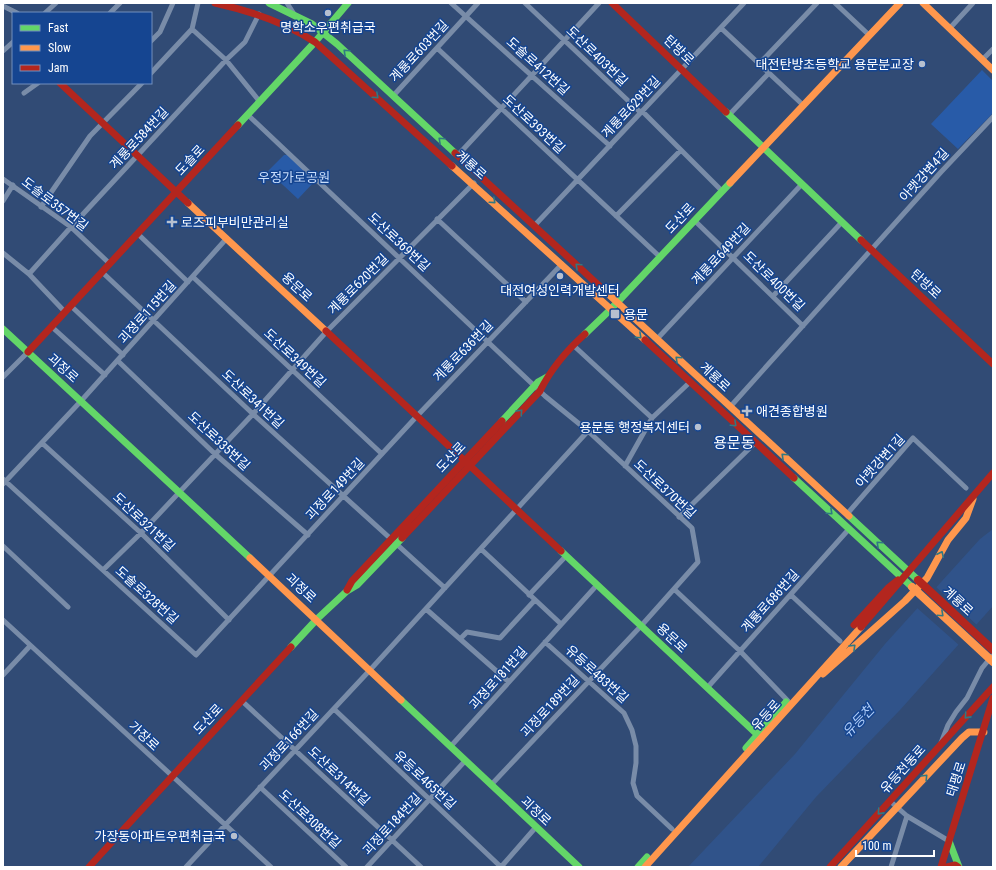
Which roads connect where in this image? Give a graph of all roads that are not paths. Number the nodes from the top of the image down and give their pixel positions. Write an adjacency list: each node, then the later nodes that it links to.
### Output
1 (56, 3): 22 (street)
2 (120, 3): 23 (street)
3 (173, 3): 32 (street)
4 (198, 3): 29 (street)
5 (215, 3): 24 (main road, 계룡로)
6 (269, 3): 25 (main road, 계룡로)
7 (287, 3): 25 (street)
8 (348, 3): 30 (main road, 도솔로)
9 (451, 3): 26 (street, 도솔로412번길)
10 (478, 3): 26 (street, 계룡로603번길)
11 (525, 3): 33 (street, 도산로403번길)
12 (599, 3): 33 (street)
13 (612, 3): 42 (main road, 탄방로)
14 (744, 3): 27 (street, 계룡로629번길)
15 (817, 3): 41 (street)
16 (835, 3): 31 (street)
17 (900, 3): 31 (main road, 도산로)
18 (923, 3): 28 (main road)
19 (974, 3): 28 (street)
20 (3, 6): 21 (street)
21 (14, 12)
22 (46, 12)
23 (111, 12)
24 (259, 14): 34 (main road, 계룡로); 39 (street, 계룡로584번길)
25 (295, 15): 30 (main road, 계룡로)
26 (466, 16): 36 (street, 계룡로603번길); 46 (street, 도솔로412번길)
27 (721, 28): 41 (street); 42 (street, 계룡로629번길)
28 (950, 28): 40 (main road)
29 (192, 29): 39 (street); 44 (street)
30 (323, 32): 34 (main road, 도솔로); 51 (main road, 계룡로, one-way to 30)
31 (869, 35): 53 (main road, 도산로)
32 (152, 40)
33 (564, 40): 46 (street); 55 (street, 도산로403번길)
34 (315, 42): 52 (main road, 도솔로); 67 (main road, 계룡로, one-way to 67)
35 (12, 43): 38 (street)
36 (437, 48): 51 (street, 계룡로603번길); 54 (street, 도산로393번길)
37 (993, 49): 40 (street)
38 (3, 51)
39 (226, 60): 52 (street); 63 (street, 계룡로584번길)
40 (982, 60): 43 (main road)
41 (759, 64): 45 (street)
42 (682, 70): 55 (street, 계룡로629번길); 57 (main road, 탄방로)
43 (993, 70)
44 (152, 72)
45 (769, 73): 53 (street); 57 (street)
46 (531, 75): 54 (street); 60 (street, 도솔로412번길)
47 (37, 84): 50 (street)
48 (61, 84): 59 (main road, 용문로)
49 (140, 84): 59 (street)
50 (24, 93)
51 (393, 96): 64 (main road, 계룡로, one-way to 51)
52 (260, 102): 56 (main road, 도솔로)
53 (803, 105): 61 (main road, 도산로)
54 (500, 108): 64 (street); 66 (street, 도산로393번길)
55 (643, 112): 60 (street, 계룡로629번길); 62 (street, 도산로403번길)
56 (248, 115): 70 (main road, 도솔로); 86 (street, 도산로369번길)
57 (729, 115): 61 (main road, 탄방로)
58 (993, 117): 82 (street, 아랫강변4길)
59 (103, 123): 63 (main road, 용문로); 73 (street)
60 (610, 146): 66 (street, 계룡로629번길)
61 (763, 148): 68 (main road, 탄방로); 71 (main road, 도산로)
62 (681, 150): 71 (street, 도산로403번길); 74 (street)
63 (138, 155): 70 (main road, 용문로); 79 (street, 계룡로584번길)
64 (458, 155): 78 (main road, 계룡로)
65 (3, 179): 69 (street, 도솔로357번길)
66 (577, 179): 74 (street, 도산로393번길); 78 (street, 계룡로629번길)
67 (474, 183): 75 (street, 계룡로620번길); 88 (main road, 계룡로, one-way to 88)
68 (802, 184): 77 (main road, 탄방로); 85 (street, 계룡로649번길)
69 (13, 185): 72 (street); 73 (street, 도솔로357번길)
70 (177, 191): 80 (main road, 도솔로); 81 (main road, 용문로)
71 (722, 191): 76 (main road, 도산로)
72 (3, 201)
73 (41, 207): 79 (street, 도솔로357번길)
74 (616, 216): 84 (street, 도산로393번길)
75 (437, 219): 86 (street, 계룡로620번길); 94 (street)
76 (694, 220): 84 (main road, 도산로); 85 (street, 도산로400번길)
77 (842, 222): 82 (main road, 탄방로); 93 (street)
78 (534, 226): 95 (main road, 계룡로, one-way to 78)
79 (71, 227): 87 (street, 도솔로357번길); 90 (street, 계룡로584번길)
80 (138, 234): 87 (main road, 도솔로); 92 (street)
81 (227, 238): 91 (street, 괴정로115번길); 102 (main road, 용문로)
82 (872, 250): 99 (street, 계룡로); 109 (main road, 탄방로)
83 (3, 253): 90 (street)
84 (660, 257): 95 (main road, 도산로)
85 (733, 257): 93 (street, 도산로400번길); 103 (street, 계룡로649번길)
86 (399, 258): 102 (street, 계룡로620번길); 104 (street, 도산로369번길)
87 (110, 264): 89 (main road, 도솔로)
88 (562, 264): 94 (street, 계룡로636번길); 97 (main road, 계룡로)
89 (102, 272): 96 (main road, 도솔로); 98 (street, 도산로341번길)
90 (30, 274): 96 (street)
91 (193, 277): 92 (street, 괴정로115번길); 110 (street, 도산로349번길)
92 (188, 282): 98 (street, 괴정로115번길)
93 (774, 295): 99 (street, 도산로400번길)
94 (526, 302): 104 (street, 계룡로636번길)
95 (617, 302): 97 (main road, 도산로); 103 (main road, 계룡로)
96 (68, 309): 100 (main road, 도솔로); 107 (street)
97 (610, 310): 105 (main road, 도산로); 113 (main road, 계룡로, one-way to 113)
98 (154, 321): 107 (street, 괴정로115번길); 117 (street, 도산로341번길)
99 (803, 326): 116 (street, 계룡로)
100 (52, 327): 106 (main road, 도솔로); 111 (street)
101 (3, 329): 106 (main road, 괴정로)
102 (326, 331): 110 (street, 계룡로620번길); 118 (main road, 용문로)
103 (657, 339): 116 (main road, 계룡로, one-way to 103)
104 (488, 342): 114 (street, 도산로369번길); 118 (street, 계룡로636번길)
105 (573, 346): 114 (main road, 도산로); 119 (street)
106 (28, 352): 112 (street, 도솔로); 115 (main road, 괴정로)
107 (123, 355): 108 (street, 괴정로115번길)
108 (118, 361): 111 (street, 괴정로115번길); 123 (street, 도산로335번길)
109 (993, 364)
110 (292, 370): 117 (street, 계룡로620번길); 124 (street, 도산로349번길)
111 (105, 375): 115 (street, 괴정로115번길)
112 (3, 377)
113 (689, 383): 119 (street, 계룡로); 122 (main road, 계룡로, one-way to 122)
114 (537, 389): 120 (street, 도산로370번길); 125 (main road, 도산로)
115 (82, 401): 121 (street, 괴정로115번길); 130 (main road, 괴정로)
116 (730, 407): 134 (main road, 계룡로, one-way to 116)
117 (253, 414): 123 (street, 계룡로620번길); 132 (street, 도산로341번길)
118 (417, 416): 124 (street, 괴정로149번길); 125 (main road, 용문로)
119 (652, 418): 126 (street, 계룡로)
120 (588, 431): 126 (street, 도산로370번길); 133 (street)
121 (42, 443): 128 (street, 괴정로115번길); 137 (street, 도산로321번길)
122 (755, 443): 135 (street); 136 (main road, 계룡로, one-way to 136)
123 (215, 454): 130 (street, 계룡로620번길); 138 (street, 도산로335번길)
124 (382, 454): 132 (street, 괴정로149번길)
125 (466, 464): 133 (main road, 용문로); 139 (main road, 도산로)
126 (625, 466): 135 (street, 도산로370번길)
127 (993, 473): 131 (main road, 유등로)
128 (4, 481): 143 (street, 도솔로328번길)
129 (966, 488): 134 (street, 아랫강변1길)
130 (179, 491): 137 (street, 계룡로620번길); 145 (main road, 괴정로)
131 (976, 493): 144 (main road, 유등로); 170 (main road, one-way to 131)
132 (344, 496): 138 (street, 괴정로149번길); 139 (street, 도산로341번길)
133 (516, 510): 141 (street, 괴정로166번길); 142 (main road, 용문로)
134 (847, 514): 144 (main road, 계룡로, one-way to 134)
135 (679, 517): 149 (street, 도산로370번길)
136 (849, 529): 146 (main road, 계룡로); 151 (street, 계룡로686번길)
137 (141, 533): 143 (street, 계룡로620번길); 157 (street, 도산로321번길)
138 (308, 535): 145 (street, 괴정로149번길)
139 (393, 541): 148 (street); 155 (main road, 도산로)
140 (3, 546): 153 (street)
141 (481, 549): 148 (street, 괴정로166번길); 150 (street)
142 (566, 556): 147 (main road, 용문로); 150 (street)
143 (103, 570): 157 (street, 도솔로328번길)
144 (908, 571): 146 (main road, 유등로); 164 (main road, 계룡로, bridge)
145 (270, 576): 155 (main road, 괴정로); 157 (street, 도솔로328번길)
146 (902, 578): 161 (main road, 유등로); 167 (main road, 계룡로, one-way to 167, bridge); 170 (main road, 유등로)
147 (597, 585): 158 (street, 괴정로181번길); 159 (main road, 용문로)
148 (445, 588): 154 (street, 괴정로166번길)
149 (674, 589): 159 (street, 도산로370번길); 165 (street)
150 (529, 595): 152 (street)
151 (791, 595): 161 (street); 165 (street, 계룡로686번길)
152 (535, 600): 158 (street); 160 (street)
153 (68, 607)
154 (426, 609): 160 (street); 168 (street, 괴정로166번길)
155 (317, 619): 168 (main road, 괴정로); 176 (main road, 도산로)
156 (3, 620): 163 (street, 가장로)
157 (229, 620)
158 (561, 624): 162 (street, 괴정로181번길)
159 (641, 626): 172 (street, 괴정로189번길); 174 (main road, 용문로)
160 (460, 639): 171 (street)
161 (840, 641): 177 (main road, 유등로)
162 (545, 642): 171 (street, 괴정로181번길); 172 (street, 유등로483번길)
163 (30, 646): 169 (street); 187 (street, 가장로)
164 (993, 650)
165 (740, 651): 174 (street, 계룡로686번길); 177 (street)
166 (993, 655): 184 (street)
167 (993, 662)
168 (370, 670): 178 (street, 괴정로166번길); 183 (main road, 괴정로)
169 (3, 675)
170 (812, 681): 182 (main road, 유등로)
171 (509, 682): 183 (street, 괴정로181번길)
172 (588, 682): 188 (street, 괴정로189번길); 195 (street, 유등로483번길)
173 (993, 687): 184 (main road, 유등천동로, one-way to 184)
174 (708, 688): 182 (main road, 용문로)
175 (993, 698): 180 (main road, 태평로)
176 (242, 701): 185 (street, 도산로314번길); 187 (main road, 도산로)
177 (788, 701): 182 (main road, 유등로)
178 (334, 709): 185 (street, 괴정로166번길); 190 (street, 유등로465번길)
179 (993, 715): 180 (main road)
180 (986, 723): 181 (main road, 태평로)
181 (984, 732): 191 (main road, 유등천동로, one-way to 181); 197 (main road, 태평로)
182 (759, 736): 195 (main road, 유등로); 207 (main road, 유등로)
183 (451, 746): 186 (main road, 괴정로)
184 (940, 746): 191 (main road, 유등천동로)
185 (295, 750): 189 (street, 괴정로166번길); 196 (street, 도산로314번길)
186 (465, 761): 188 (main road, 괴정로); 190 (street, 괴정로184번길)
187 (171, 777): 193 (street, 가장로); 198 (main road, 도산로)
188 (492, 785): 194 (main road, 괴정로)
189 (260, 787): 193 (street, 괴정로166번길); 201 (street, 도산로308번길)
190 (430, 799): 196 (street, 괴정로184번길); 204 (street, 유등로465번길)
191 (893, 804): 192 (street); 208 (main road, 유등천동로, one-way to 208); 209 (main road, 유등천동로)
192 (907, 816): 197 (street); 210 (street)
193 (225, 824): 199 (street, 괴정로166번길); 200 (street, 가장로)
194 (536, 827): 204 (street); 205 (main road, 괴정로)
195 (672, 829): 206 (main road, 유등로)
196 (392, 840): 202 (street, 괴정로184번길); 203 (street, 도산로314번길)
197 (949, 841): 211 (main road, 태평로); 213 (main road)
198 (89, 867)
199 (186, 867)
200 (271, 867)
201 (346, 867)
202 (367, 867)
203 (421, 867)
204 (501, 867)
205 (579, 867)
206 (638, 867)
207 (645, 867)
208 (830, 867)
209 (841, 867)
210 (890, 867)
211 (941, 867)
212 (947, 867): 213 (main road)
213 (958, 867)

